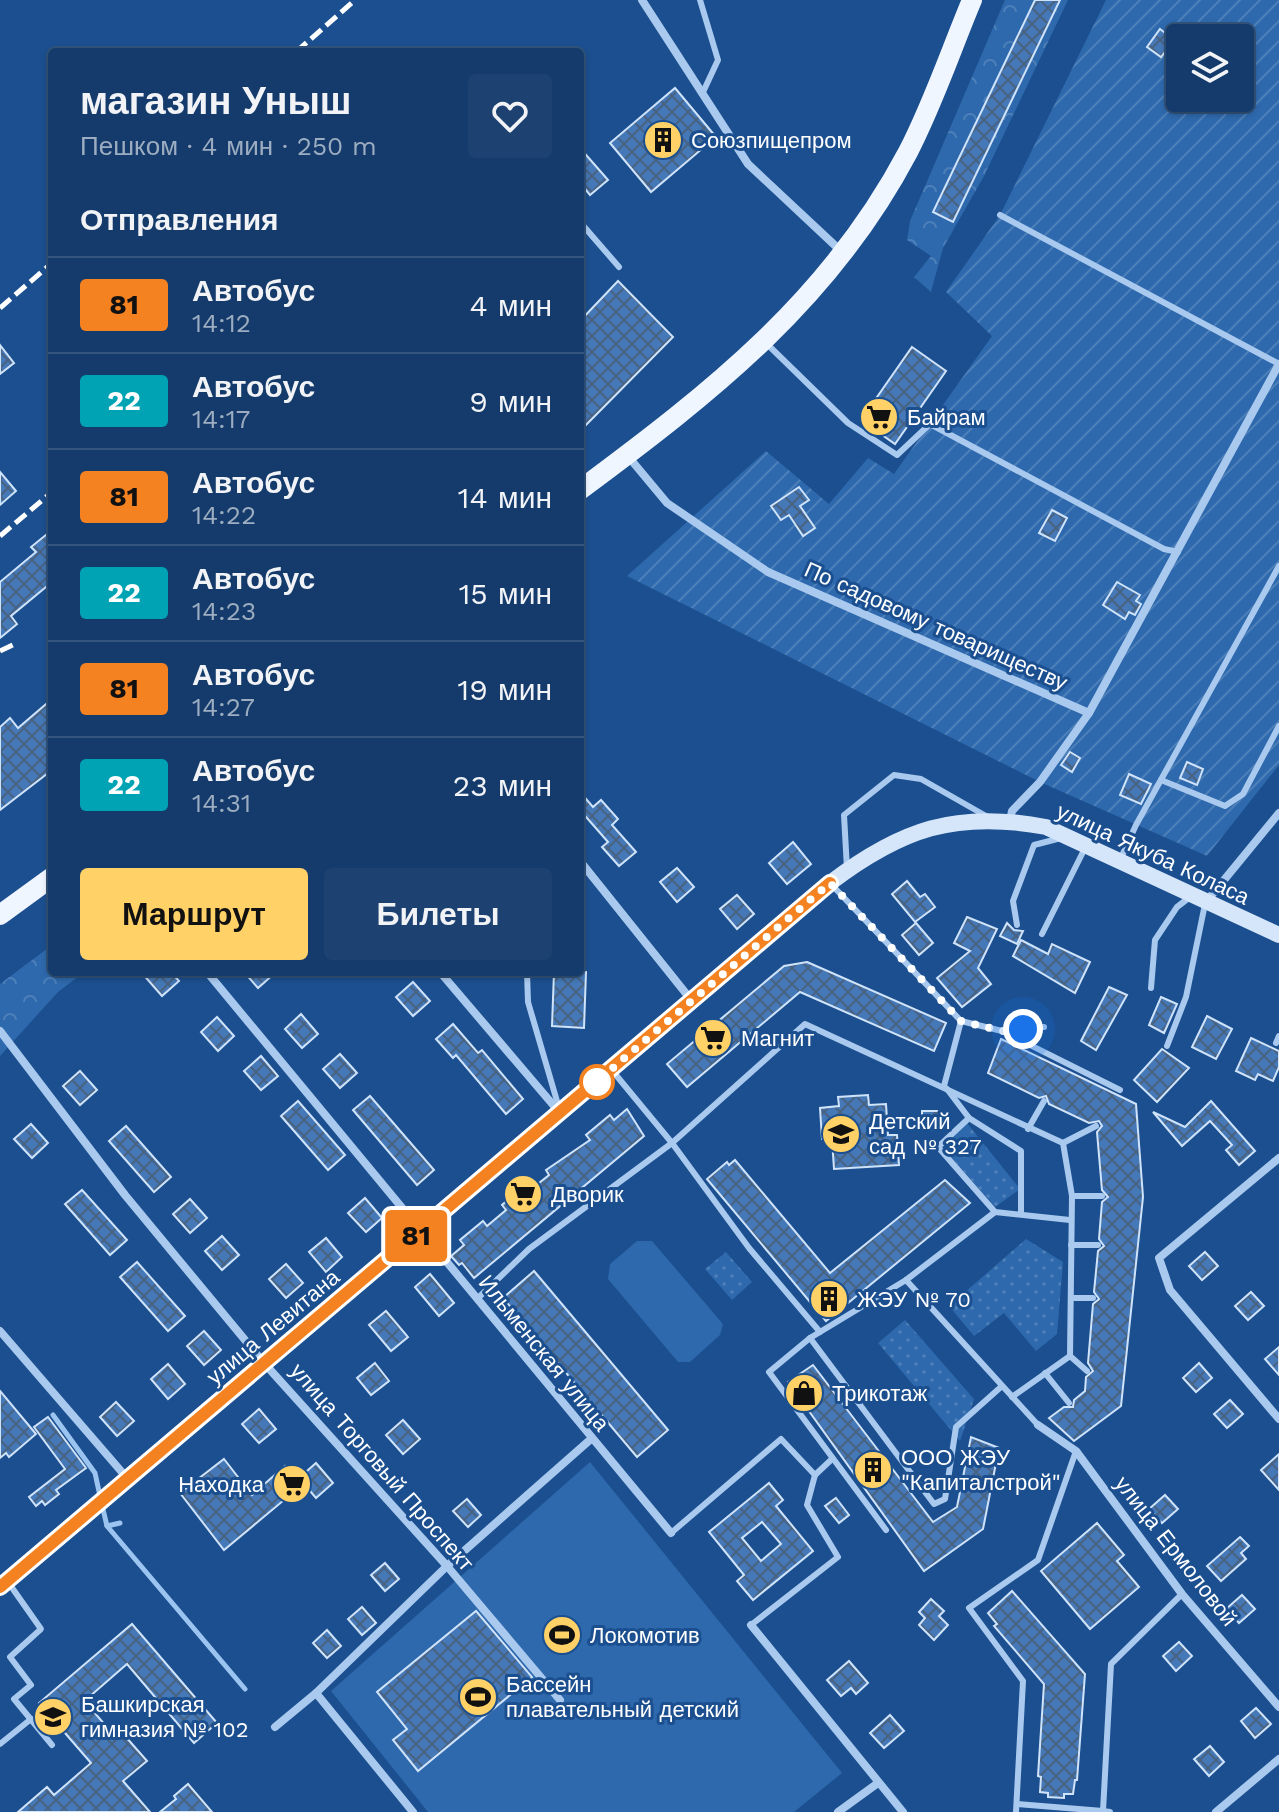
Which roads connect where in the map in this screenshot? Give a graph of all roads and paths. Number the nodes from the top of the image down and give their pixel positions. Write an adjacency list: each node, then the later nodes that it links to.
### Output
1 (642, 0): 4 (street)
2 (700, 0): 4 (lane)
3 (972, 0): 7 (main road)
4 (704, 90): 7 (street)
5 (1000, 215): 10 (lane)
6 (584, 227): 8 (lane)
7 (842, 252): 9 (main road)
8 (619, 267)
9 (764, 341): 11 (main road); 13 (lane)
10 (1279, 364): 13 (street)
11 (627, 455): 12 (main road); 15 (street, По садовому товариществу)
12 (584, 487)
13 (1178, 552): 15 (street)
14 (1279, 566): 17 (lane)
15 (1089, 713): 19 (street)
16 (1279, 726): 17 (lane)
17 (1161, 780): 23 (lane)
18 (1279, 813): 28 (street)
19 (1010, 820): 20 (street, улица Якуба Коласа); 21 (street, улица Якуба Коласа)
20 (992, 821): 25 (street, улица Якуба Коласа); 25 (lane)
21 (1066, 836): 22 (street, улица Якуба Коласа); 30 (lane)
22 (1086, 845): 23 (street, улица Якуба Коласа); 31 (lane)
23 (1120, 860): 28 (street, улица Якуба Коласа)
24 (584, 869): 37 (street)
25 (847, 870): 27 (street, улица Якуба Коласа)
26 (48, 880): 29 (main road)
27 (830, 883): 37 (street, улица Левитана); 38 (lane)
28 (1200, 898): 32 (street, улица Якуба Коласа); 36 (lane); 42 (lane)
29 (0, 915)
30 (1017, 925)
31 (1042, 934)
32 (1279, 935)
33 (210, 976): 59 (street, Ильменская улица)
34 (443, 976): 47 (street)
35 (527, 976): 47 (lane)
36 (1151, 988)
37 (692, 1002): 43 (street, улица Левитана)
38 (961, 1021): 41 (lane); 44 (lane)
39 (1044, 1027): 41 (lane)
40 (0, 1031): 70 (street, улица Торговый Проспект)
41 (1002, 1031): 45 (lane)
42 (1167, 1046)
43 (611, 1069): 47 (street, улица Левитана); 51 (lane)
44 (944, 1086): 48 (lane); 50 (lane); 51 (lane)
45 (1120, 1090)
46 (1044, 1101): 50 (lane)
47 (560, 1113): 59 (street, улица Левитана)
48 (969, 1118): 56 (lane); 57 (lane)
49 (1096, 1126): 52 (lane)
50 (1028, 1129): 52 (lane)
51 (672, 1143): 65 (lane); 67 (lane)
52 (1063, 1143): 54 (lane)
53 (1279, 1158): 76 (street)
54 (1072, 1196): 55 (lane); 58 (lane)
55 (1102, 1196)
56 (995, 1212): 57 (lane); 62 (lane)
57 (1021, 1213): 58 (lane)
58 (1070, 1220): 60 (lane)
59 (421, 1232): 65 (street, Ильменская улица); 70 (street, улица Левитана)
60 (1071, 1245): 61 (lane); 63 (lane)
61 (1098, 1245)
62 (906, 1280): 67 (lane); 73 (lane)
63 (1071, 1298): 64 (lane); 69 (lane)
64 (1093, 1298)
65 (477, 1299): 78 (street, Ильменская улица)
66 (0, 1331): 82 (street)
67 (820, 1332): 68 (lane)
68 (810, 1338): 73 (lane); 80 (lane)
69 (1070, 1356): 71 (lane); 72 (lane)
70 (264, 1363): 82 (street, улица Левитана); 85 (street, улица Торговый Проспект)
71 (1087, 1371)
72 (1045, 1373): 74 (lane); 75 (lane)
73 (1002, 1386): 74 (lane)
74 (1012, 1397): 77 (lane)
75 (1069, 1403)
76 (1279, 1419)
77 (1038, 1425): 79 (street, улица Ермоловой)
78 (591, 1439): 84 (street, Ильменская улица); 85 (street)
79 (1076, 1451): 87 (street, улица Ермоловой); 98 (lane)
80 (832, 1459): 81 (lane); 83 (lane)
81 (815, 1475): 84 (lane); 88 (lane)
82 (127, 1478): 86 (street, улица Левитана)
83 (886, 1530)
84 (671, 1533)
85 (447, 1566): 89 (street); 90 (street, улица Торговый Проспект)
86 (3, 1584): 92 (lane)
87 (1182, 1594): 91 (street, улица Ермоловой); 99 (lane)
88 (751, 1625): 97 (street)
89 (316, 1693): 93 (street); 100 (street)
90 (560, 1700)
91 (1279, 1707)
92 (31, 1719): 94 (lane); 95 (lane)
93 (275, 1727)
94 (0, 1744)
95 (52, 1745)
96 (1279, 1759): 104 (street)
97 (878, 1783): 101 (street); 102 (street)
98 (1016, 1808): 99 (lane)
99 (1103, 1811): 103 (lane)
100 (413, 1812)
101 (838, 1812)
102 (903, 1812)
103 (1110, 1812)
104 (1216, 1812)

